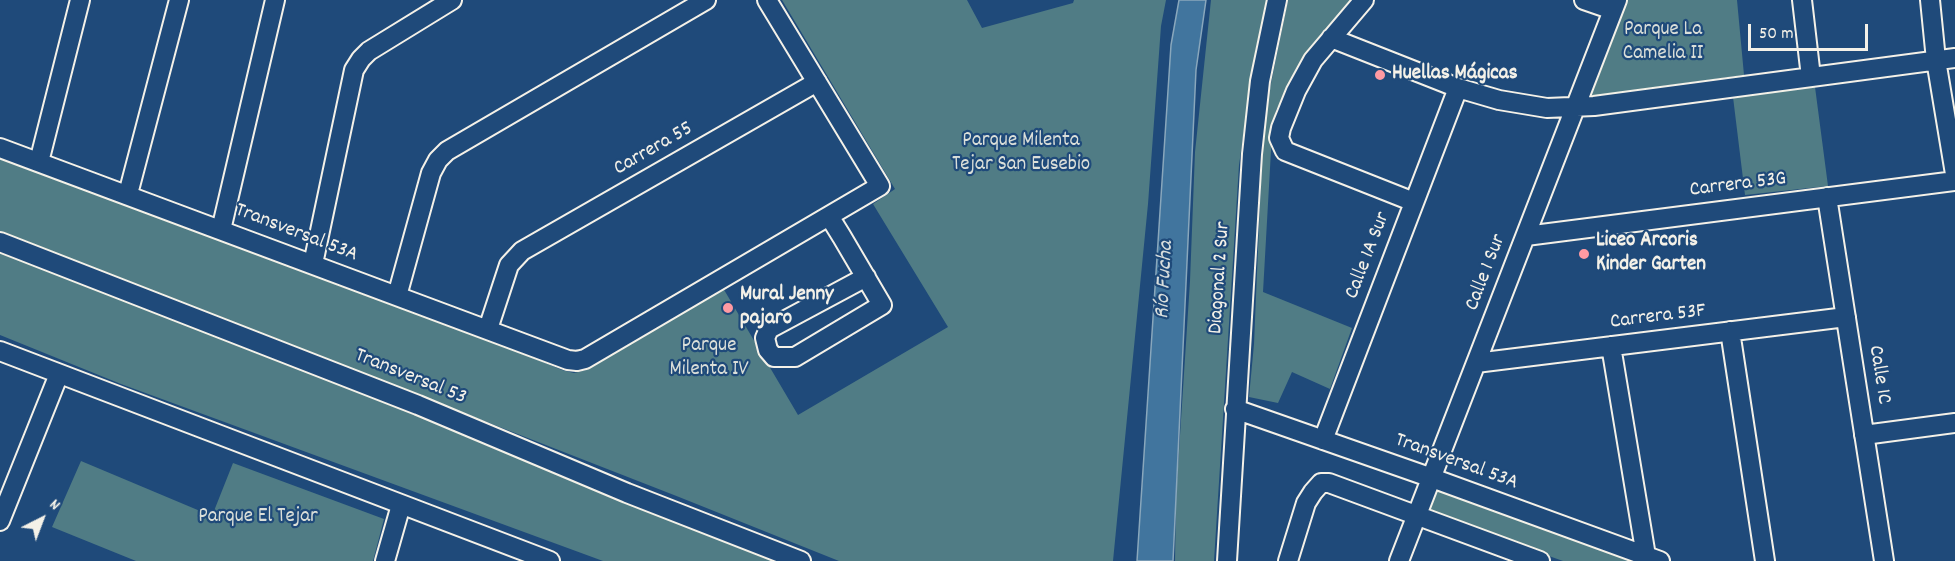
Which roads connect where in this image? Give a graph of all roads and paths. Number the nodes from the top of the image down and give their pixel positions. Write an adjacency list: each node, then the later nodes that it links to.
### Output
1 (80, 0): 21 (street)
2 (178, 0): 24 (street)
3 (275, 0): 28 (street)
4 (452, 0): 31 (street)
5 (706, 0): 33 (street)
6 (767, 0): 17 (street)
7 (1277, 0): 41 (street, Diagonal 2 Sur)
8 (1364, 0): 13 (street)
9 (1584, 0): 12 (street)
10 (1802, 0): 16 (street)
11 (1930, 0): 15 (street)
12 (1615, 5): 19 (street, Calle 1 Sur)
13 (1331, 38): 18 (street); 26 (street)
14 (1955, 58): 15 (street)
15 (1936, 60): 16 (street); 22 (street)
16 (1811, 77): 19 (street)
17 (817, 82): 27 (street); 35 (street, Carrera 55)
18 (1458, 88): 19 (street); 26 (street, Calle 1A Sur)
19 (1576, 107): 29 (street, Calle 1 Sur)
20 (0, 148): 21 (street, Transversal 53A)
21 (39, 162): 24 (street, Transversal 53A)
22 (1955, 174)
23 (1955, 181): 25 (street, Carrera 53G)
24 (128, 194): 28 (street, Transversal 53A)
25 (1827, 197): 29 (street, Carrera 53G); 34 (street, Calle 1C)
26 (1414, 202): 44 (street, Calle 1A Sur)
27 (829, 216): 32 (street); 35 (street, Transversal 53A)
28 (221, 230): 31 (street, Transversal 53A)
29 (1526, 236): 39 (street, Calle 1 Sur)
30 (0, 242): 53 (street, Transversal 53)
31 (313, 264): 33 (street, Transversal 53A)
32 (866, 277): 32 (street)
33 (397, 296): 35 (street, Transversal 53A)
34 (1846, 317): 36 (street, Carrera 53F); 43 (street, Calle 1C)
35 (488, 329)
36 (1730, 331): 37 (street, Carrera 53F); 58 (street)
37 (1611, 346): 39 (street, Carrera 53F); 50 (street)
38 (0, 351): 40 (street)
39 (1476, 363): 45 (street, Calle 1 Sur)
40 (59, 374): 46 (street); 48 (street)
41 (1235, 409): 44 (street, Transversal 53A); 54 (street, Diagonal 2 Sur)
42 (1955, 423): 43 (street)
43 (1864, 435): 59 (street, Calle 1C)
44 (1323, 440): 45 (street, Transversal 53A)
45 (1432, 478): 47 (street, Calle 1 Sur); 50 (street, Transversal 53A)
46 (401, 505): 49 (street); 51 (street)
47 (1417, 516): 55 (street); 56 (street, Calle 1 Sur); 57 (street)
48 (0, 521)
49 (514, 555): 52 (street)
50 (1653, 558)
51 (385, 561)
52 (550, 561)
53 (801, 561)
54 (1227, 561)
55 (1288, 561)
56 (1399, 561)
57 (1540, 561)
58 (1765, 561)
59 (1884, 561)

